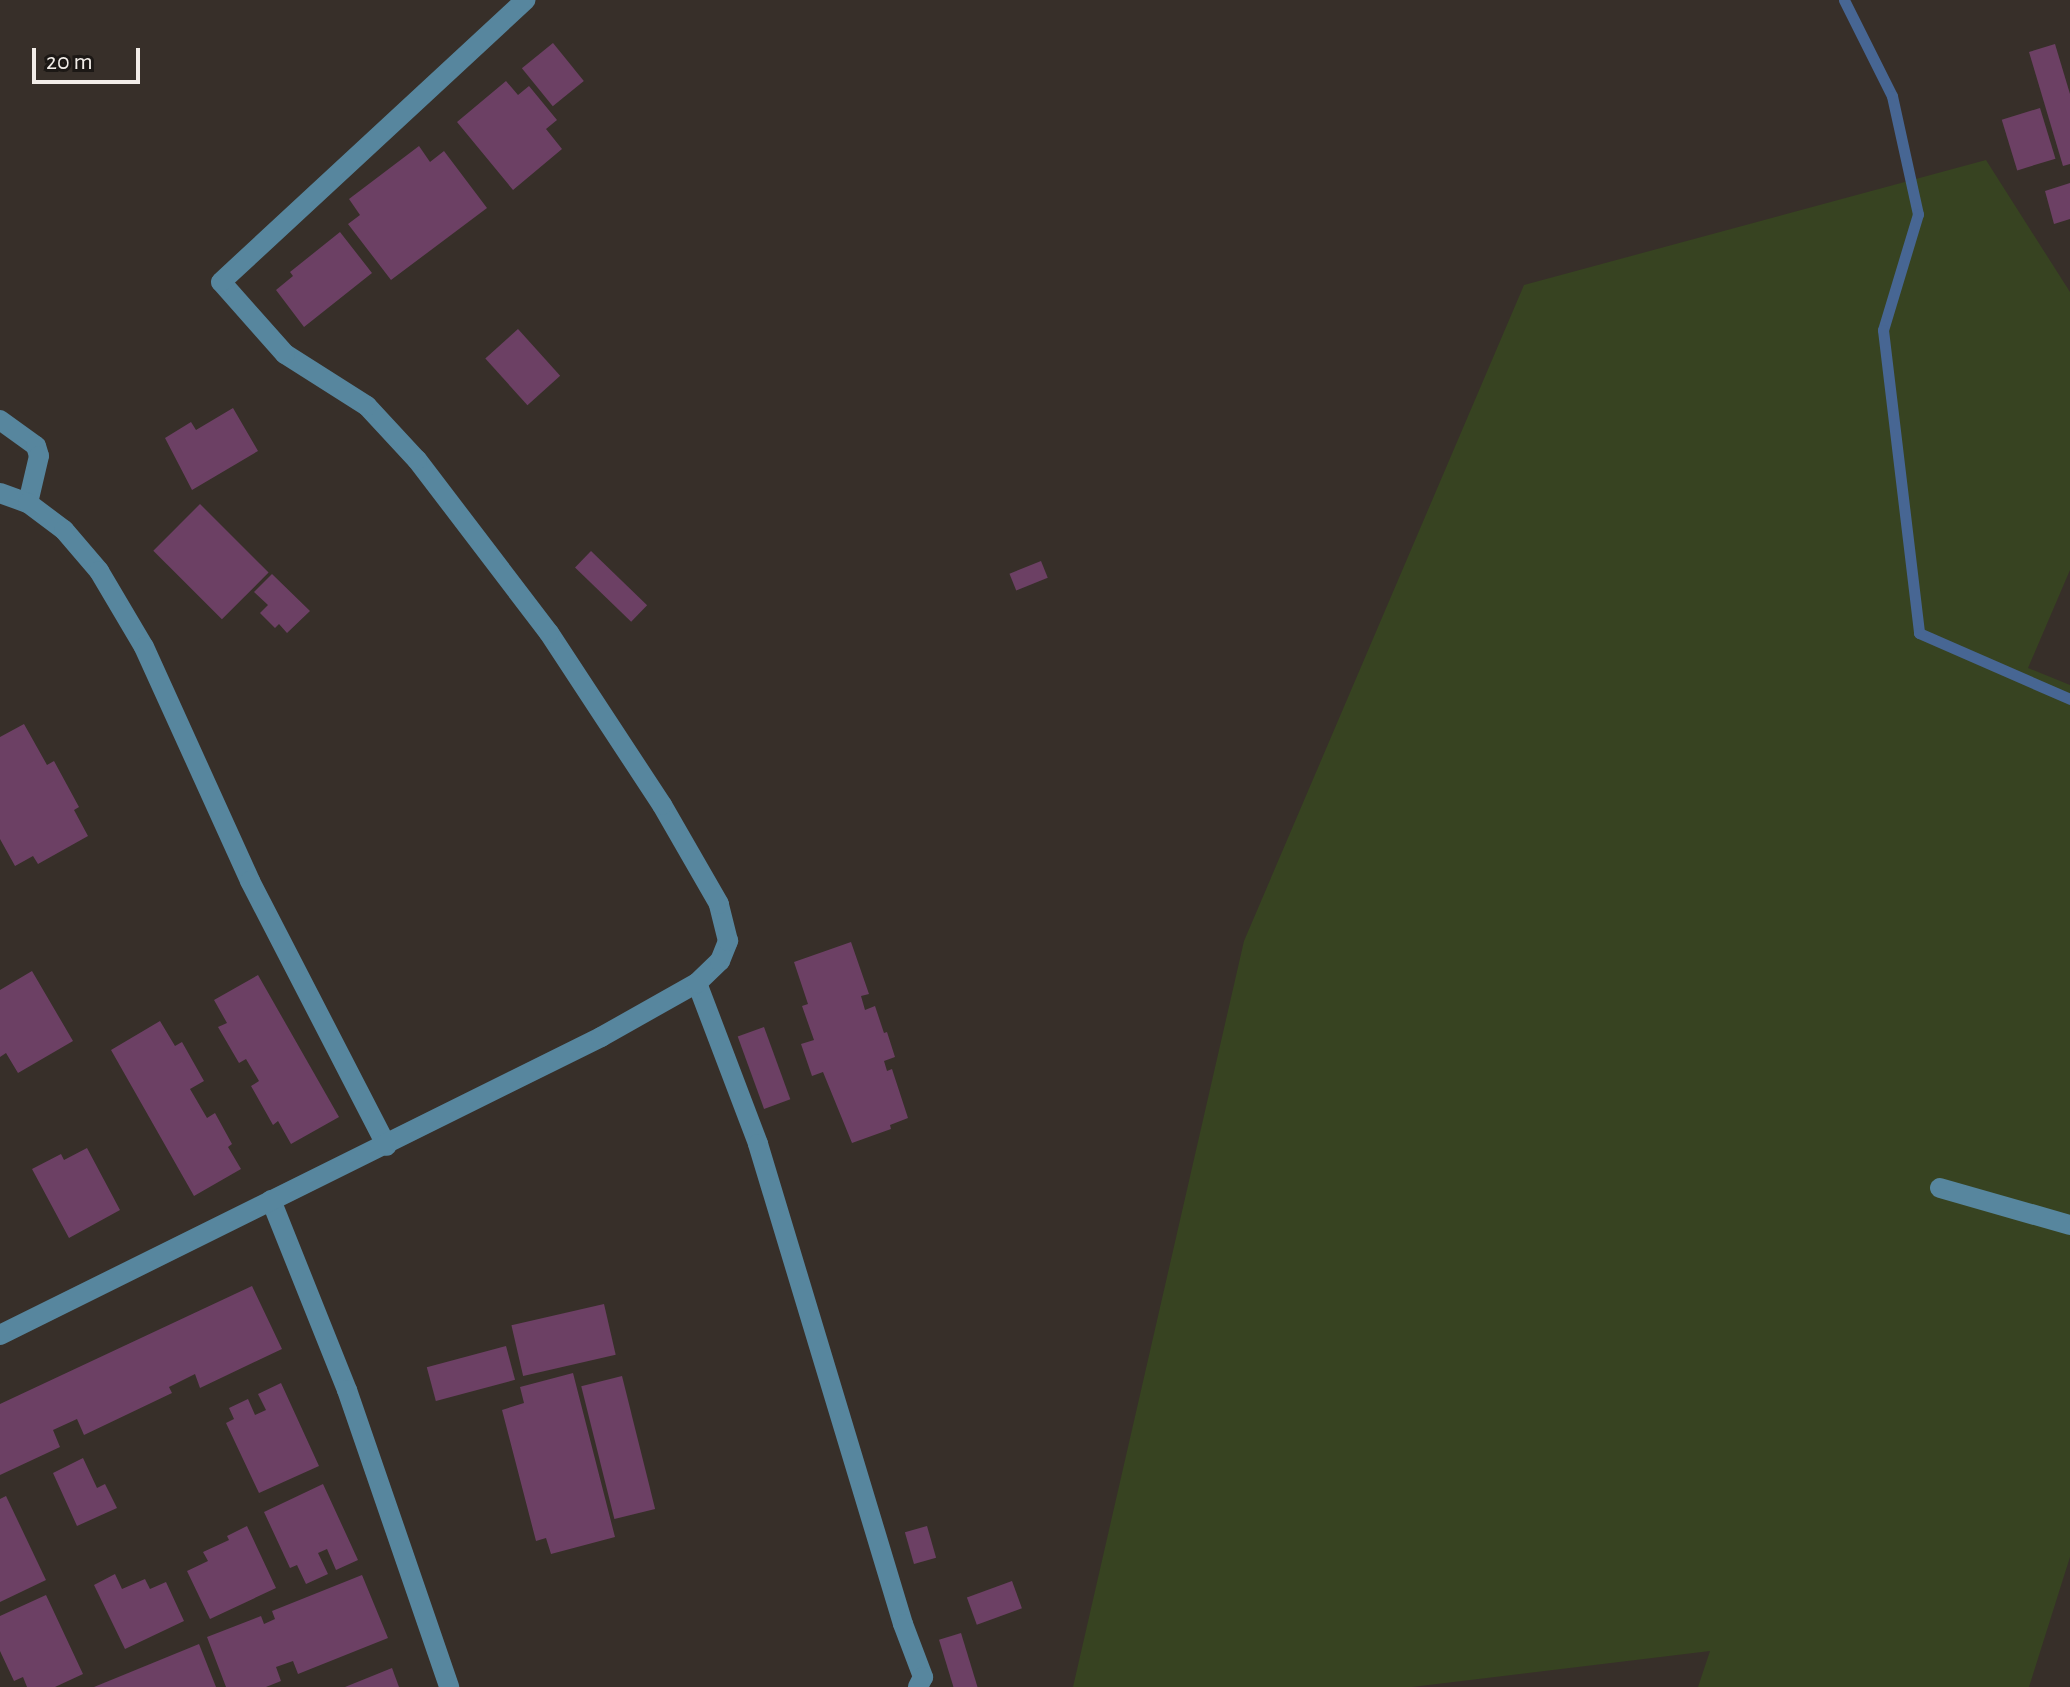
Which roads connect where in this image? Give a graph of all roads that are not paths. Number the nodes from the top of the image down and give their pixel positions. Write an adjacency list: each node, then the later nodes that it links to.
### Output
1 (526, 0): 5 (street)
2 (0, 420): 4 (street)
3 (0, 493): 4 (street)
4 (28, 503): 6 (street)
5 (697, 983): 6 (street); 12 (street)
6 (387, 1146): 8 (street)
7 (1940, 1188): 9 (street)
8 (271, 1200): 10 (street); 11 (street)
9 (2070, 1225)
10 (0, 1335)
11 (449, 1687)
12 (918, 1687)

